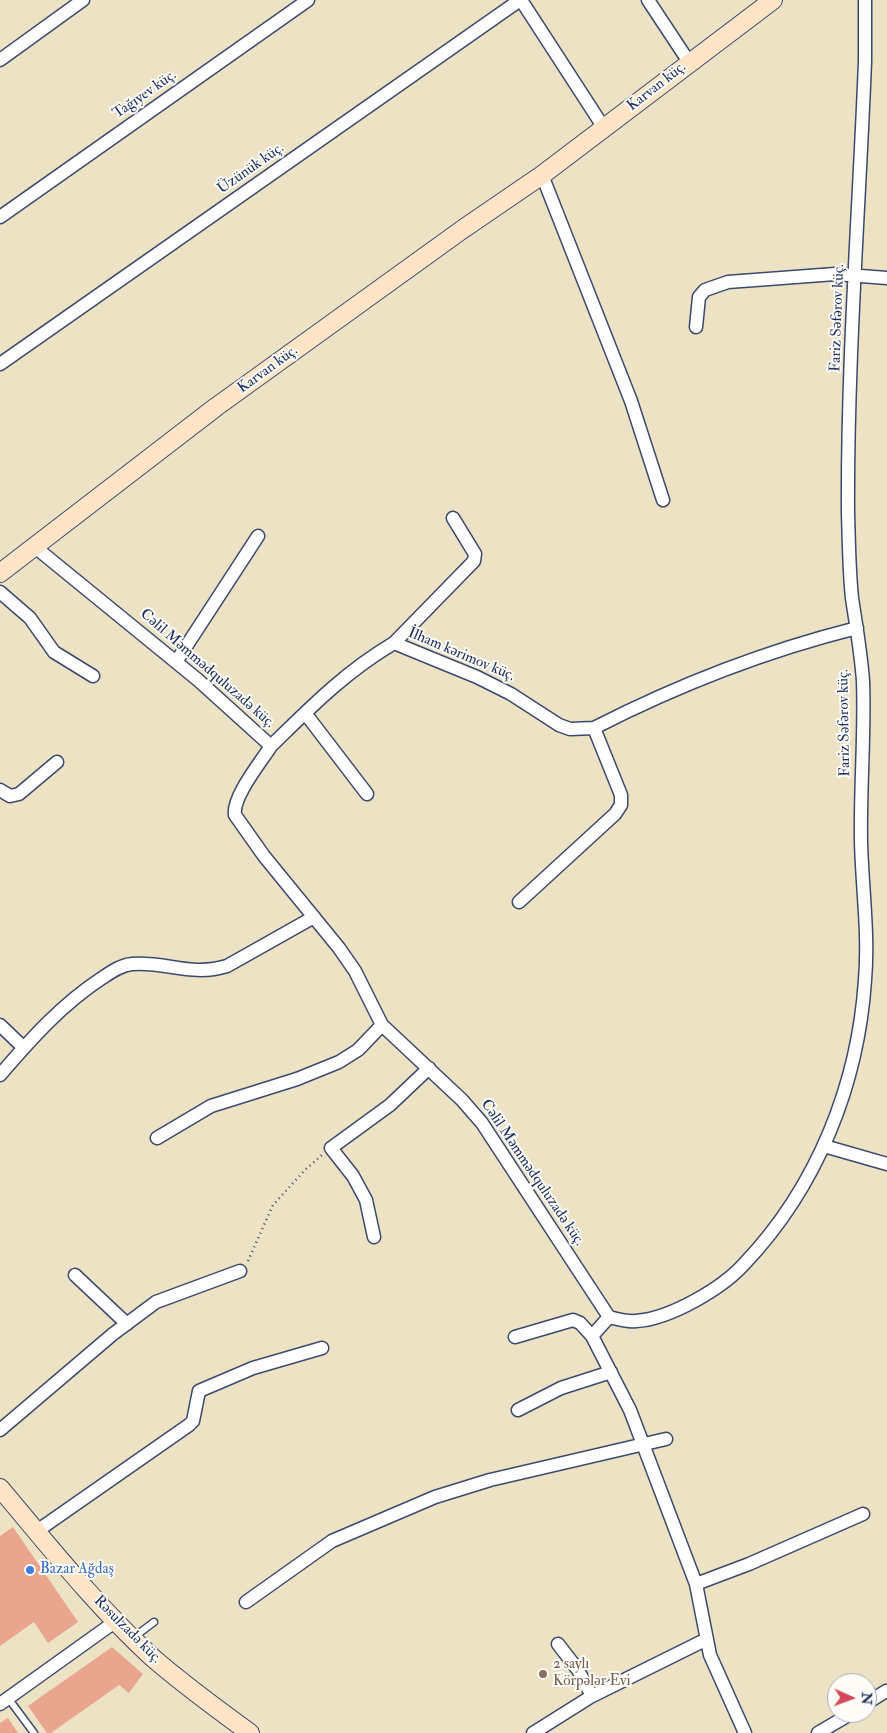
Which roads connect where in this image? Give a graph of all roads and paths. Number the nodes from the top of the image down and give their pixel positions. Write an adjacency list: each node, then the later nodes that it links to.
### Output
1 (83, 0): 7 (street)
2 (308, 0): 11 (street, Tağıyev küç.)
3 (521, 0): 9 (street); 15 (street, Üzünük küç.)
4 (648, 0): 8 (street)
5 (772, 0): 8 (street, Karvan küç.)
6 (865, 0): 12 (street, Fariz Səfərov küç.)
7 (0, 60)
8 (689, 62): 9 (street, Karvan küç.)
9 (604, 128): 10 (street, Karvan küç.)
10 (542, 175): 16 (street); 19 (street, Karvan küç.)
11 (0, 217)
12 (856, 276): 13 (street); 14 (street); 22 (street, Fariz Səfərov küç.)
13 (887, 278)
14 (696, 327)
15 (0, 364)
16 (664, 500)
17 (453, 518): 23 (street)
18 (258, 536): 24 (street)
19 (35, 547): 20 (street, Karvan küç.); 24 (street, Cəlil Məmmədquluzadə küç.)
20 (0, 573)
21 (0, 592): 25 (street)
22 (856, 628): 27 (street, İlham kərimov küç.); 40 (street, Fariz Səfərov küç.)
23 (394, 644): 26 (street, İlham kərimov küç.); 27 (street, İlham kərimov küç.)
24 (176, 662): 28 (street, Cəlil Məmmədquluzadə küç.)
25 (93, 676)
26 (305, 713): 28 (street, İlham kərimov küç.); 31 (street)
27 (594, 728): 32 (street)
28 (271, 746): 33 (street, Cəlil Məmmədquluzadə küç.)
29 (57, 762): 30 (street)
30 (0, 790)
31 (366, 794)
32 (519, 902)
33 (314, 916): 35 (street, Cəlil Məmmədquluzadə küç.); 36 (street)
34 (0, 1025): 36 (street)
35 (382, 1025): 37 (street, Cəlil Məmmədquluzadə küç.); 39 (street)
36 (24, 1048): 38 (street)
37 (428, 1068): 41 (street); 46 (street, Cəlil Məmmədquluzadə küç.)
38 (0, 1076)
39 (157, 1138)
40 (824, 1146): 42 (street); 46 (street, Fariz Səfərov küç.)
41 (331, 1148): 43 (street); 44 (path)
42 (887, 1164)
43 (374, 1237)
44 (240, 1270): 47 (street)
45 (75, 1275): 47 (street)
46 (609, 1317): 48 (street)
47 (126, 1324): 53 (street)
48 (592, 1336): 49 (street); 51 (street)
49 (515, 1337)
50 (322, 1348): 58 (street)
51 (611, 1372): 52 (street); 55 (street)
52 (518, 1410)
53 (0, 1430)
54 (666, 1439): 55 (street)
55 (643, 1445): 59 (street); 60 (street)
56 (0, 1488): 58 (street, Rəsulzadə küç.)
57 (863, 1514): 59 (street)
58 (37, 1531): 61 (street, Rəsulzadə küç.)
59 (696, 1584): 64 (street)
60 (246, 1602)
61 (116, 1621): 63 (street, Rəsulzadə küç.); 67 (street)
62 (154, 1622): 63 (lane)
63 (133, 1638): 71 (street, Rəsulzadə küç.)
64 (707, 1639): 66 (street); 72 (street)
65 (558, 1644): 66 (street)
66 (592, 1696): 69 (street)
67 (4, 1701): 70 (lane)
68 (835, 1723): 73 (street)
69 (539, 1732)
70 (34, 1733)
71 (250, 1733)
72 (745, 1733)
73 (818, 1733)

